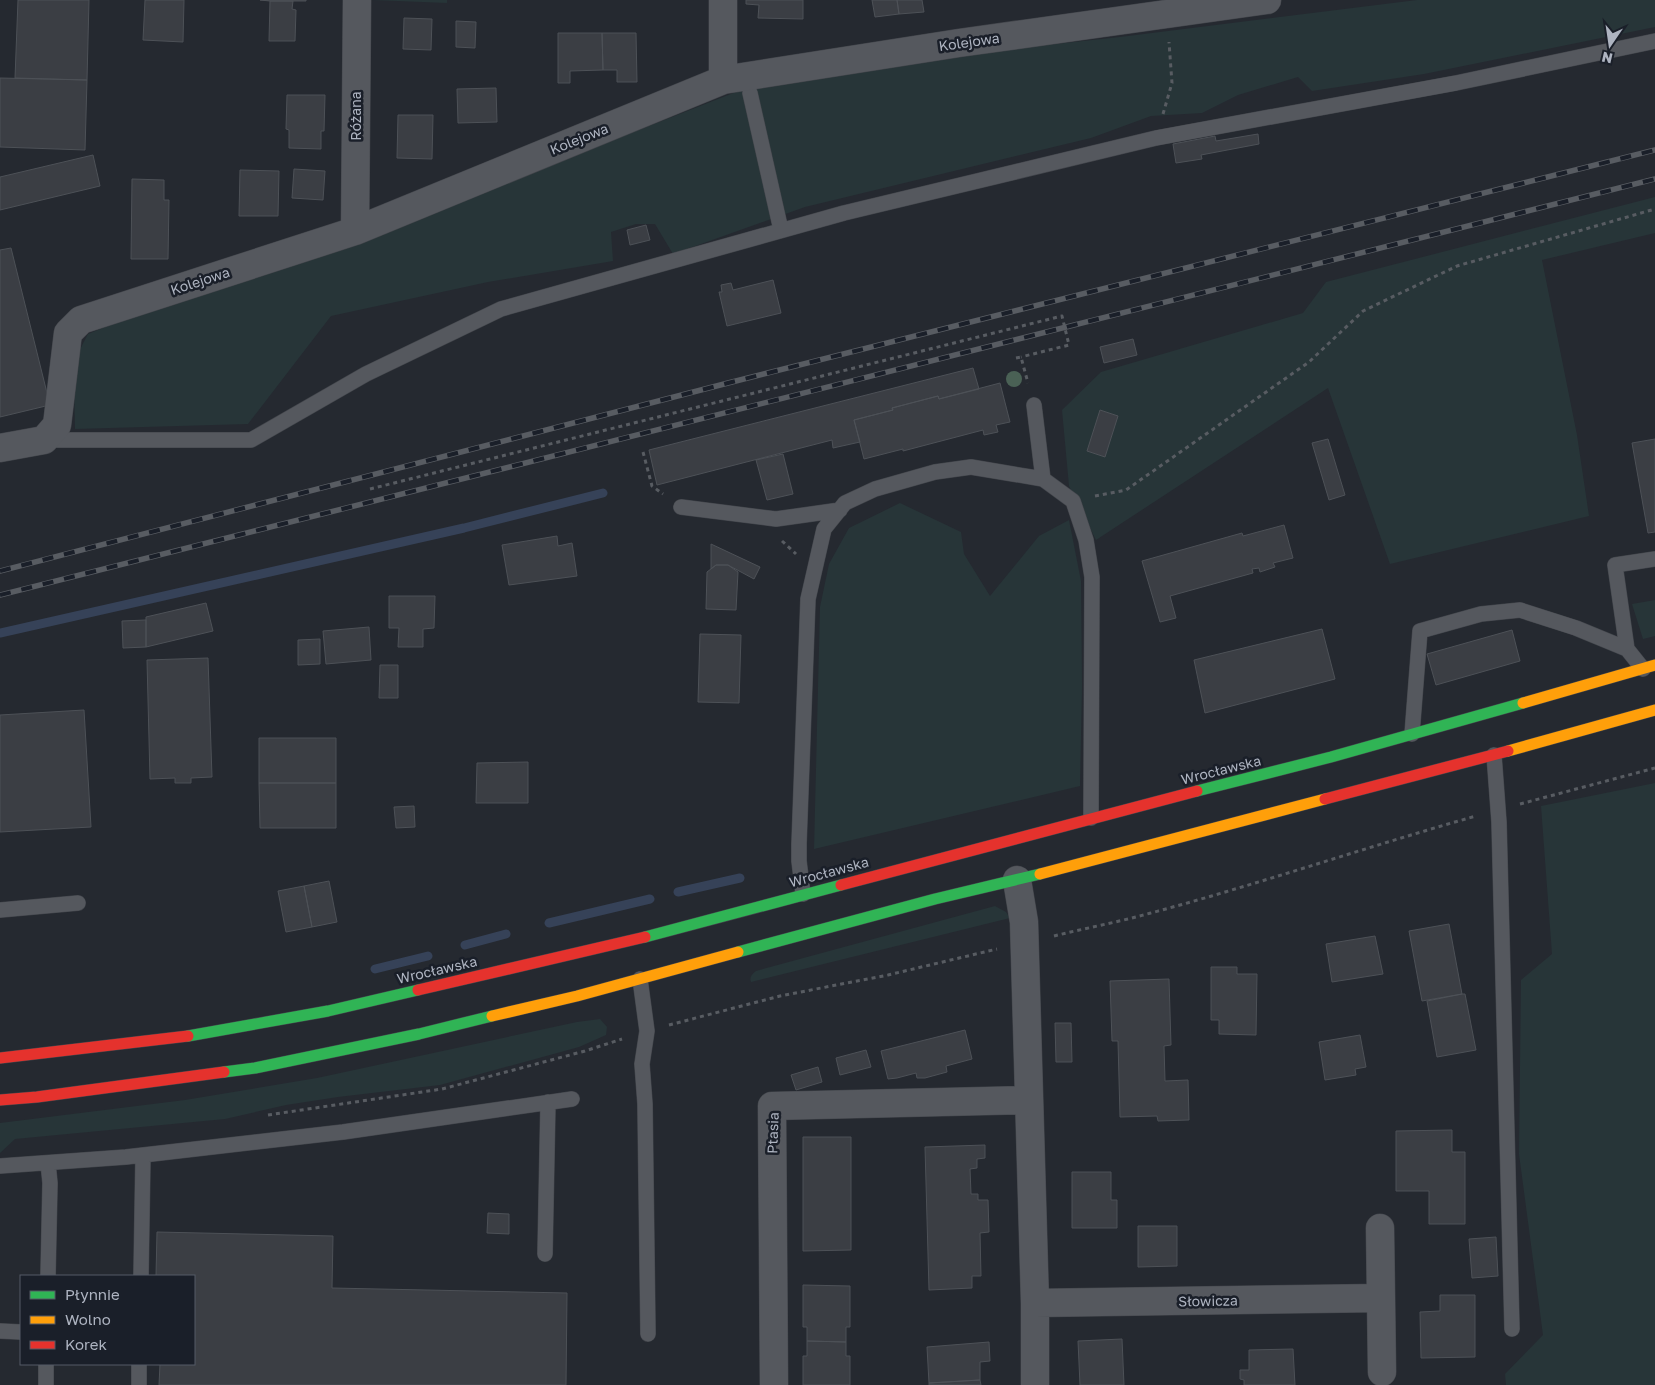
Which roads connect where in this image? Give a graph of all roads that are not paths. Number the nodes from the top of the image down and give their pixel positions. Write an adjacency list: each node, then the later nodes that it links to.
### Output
1 (357, 0): 8 (street, Różana)
2 (723, 0): 5 (street)
3 (1267, 0): 5 (street, Kolejowa)
4 (1655, 41): 7 (lane)
5 (723, 80): 8 (street, Kolejowa)
6 (750, 94): 7 (lane)
7 (780, 230): 10 (lane)
8 (355, 231): 10 (street, Kolejowa)
9 (1034, 405): 12 (lane)
10 (44, 440): 11 (street)
11 (0, 448)
12 (1043, 479): 14 (lane); 21 (lane)
13 (681, 507): 14 (lane)
14 (840, 510): 23 (lane)
15 (1655, 559): 16 (lane)
16 (1627, 649): 17 (lane); 19 (lane)
17 (1649, 667): 19 (main road, Wrocławska)
18 (1655, 710): 20 (main road)
19 (1412, 734): 21 (main road, Wrocławska)
20 (1494, 755): 22 (main road); 41 (lane)
21 (1092, 818): 23 (main road, Wrocławska)
22 (1017, 880): 26 (main road); 30 (street)
23 (803, 894): 27 (main road, Wrocławska)
24 (78, 902): 25 (lane)
25 (0, 910)
26 (640, 979): 29 (main road); 44 (lane)
27 (0, 1058)
28 (572, 1099): 31 (lane)
29 (0, 1100)
30 (1029, 1100): 40 (street); 50 (street, Ptasia)
31 (548, 1102): 32 (lane); 36 (lane)
32 (143, 1155): 33 (lane); 38 (lane)
33 (48, 1163): 34 (lane); 37 (lane)
34 (0, 1166)
35 (1380, 1228): 39 (street)
36 (545, 1254)
37 (48, 1275)
38 (141, 1275)
39 (1381, 1298): 40 (street, Słowicza); 47 (street)
40 (1035, 1302): 51 (street)
41 (1512, 1329)
42 (0, 1331): 43 (lane)
43 (20, 1332)
44 (648, 1334)
45 (46, 1365): 48 (lane)
46 (139, 1365): 49 (lane)
47 (1382, 1372)
48 (46, 1385)
49 (139, 1385)
50 (774, 1385)
51 (1035, 1385)

